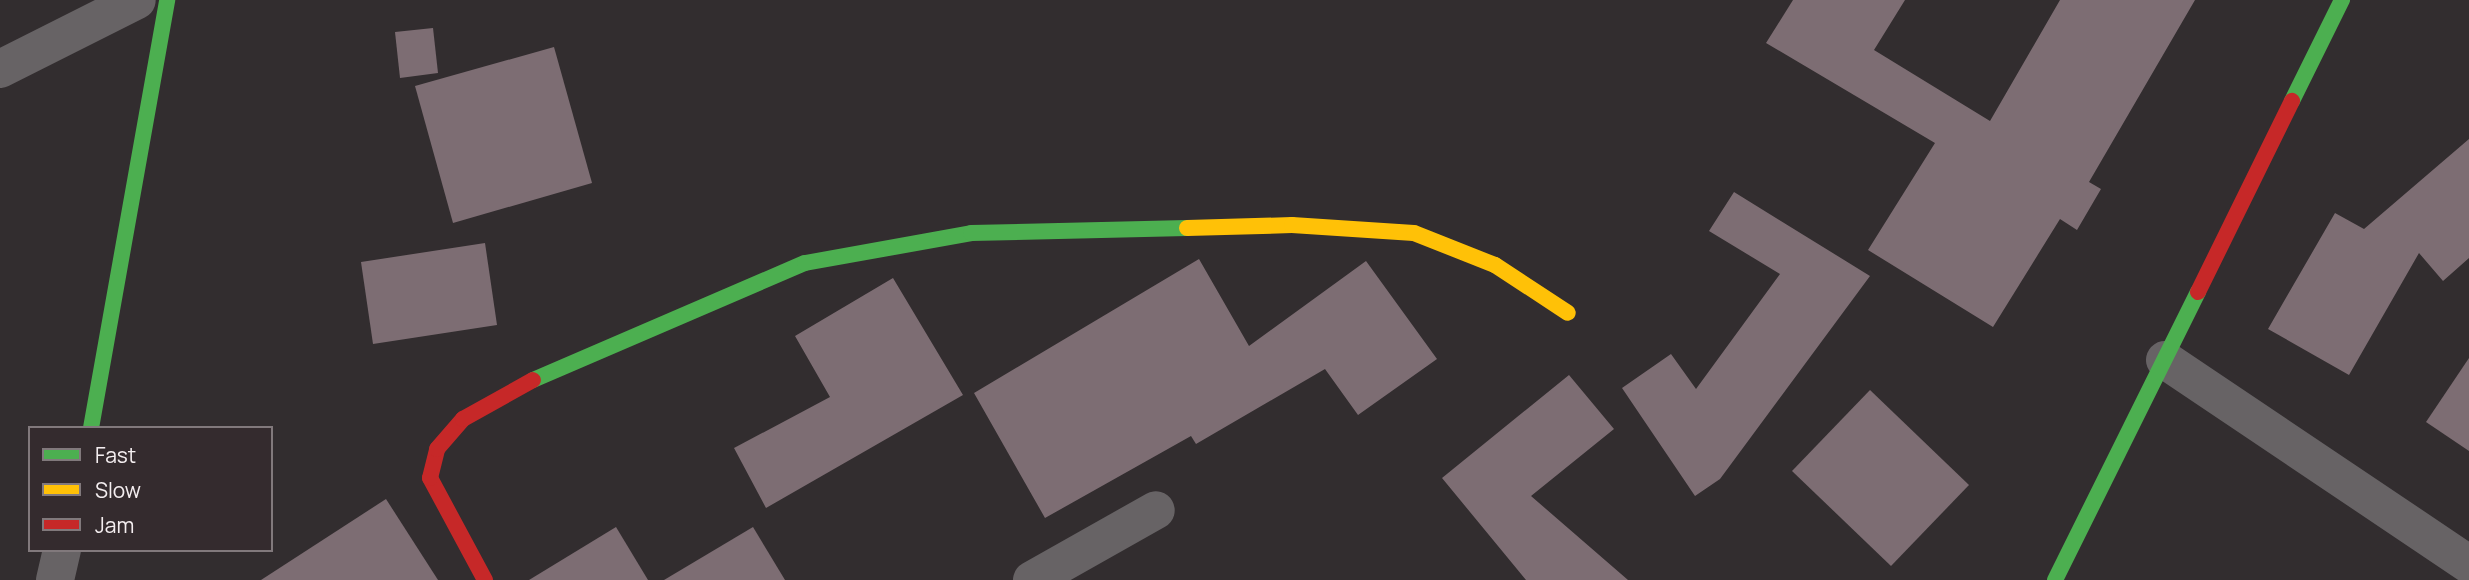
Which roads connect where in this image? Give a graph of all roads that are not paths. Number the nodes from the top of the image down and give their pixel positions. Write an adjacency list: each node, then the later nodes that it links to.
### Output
1 (137, 0): 4 (street)
2 (167, 0): 7 (street)
3 (2342, 0): 6 (street)
4 (0, 69)
5 (1568, 313): 12 (street)
6 (2165, 360): 10 (street); 14 (street)
7 (91, 426)
8 (1156, 510): 13 (street)
9 (62, 552): 11 (street)
10 (2469, 564)
11 (55, 580)
12 (485, 580)
13 (1032, 580)
14 (2054, 580)

